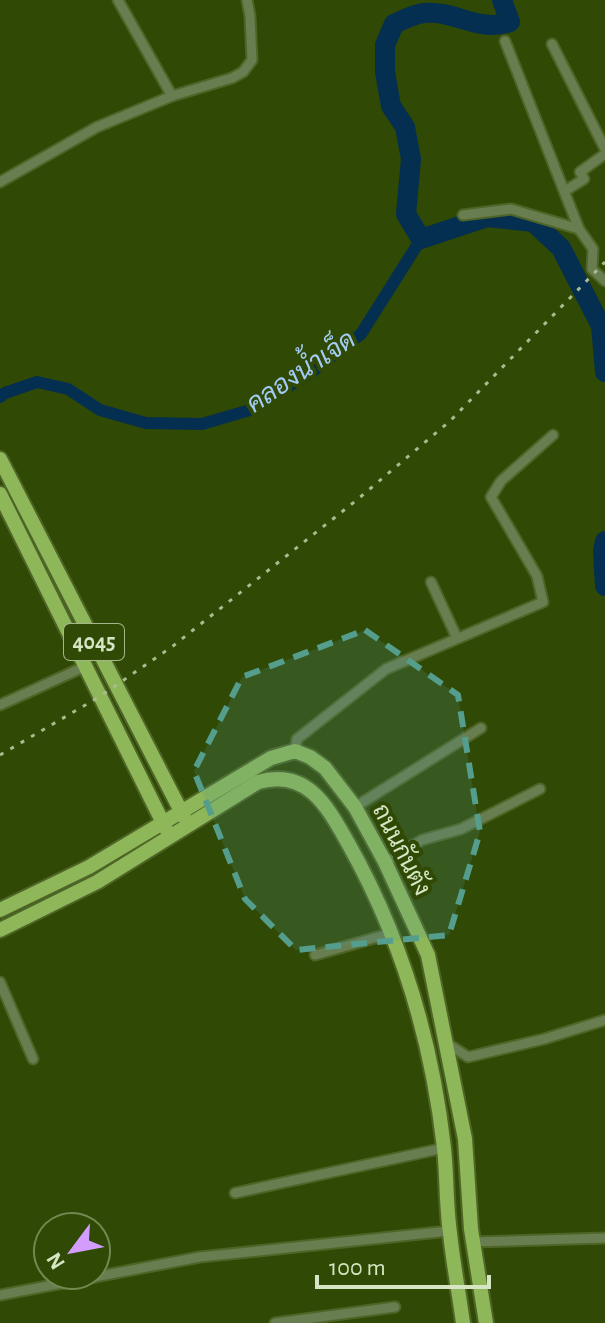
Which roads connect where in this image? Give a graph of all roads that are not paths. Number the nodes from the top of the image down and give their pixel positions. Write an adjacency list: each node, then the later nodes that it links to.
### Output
1 (118, 0): 5 (street)
2 (247, 0): 5 (street)
3 (505, 41): 8 (street)
4 (552, 44): 6 (street)
5 (172, 96): 7 (street)
6 (605, 152): 8 (street)
7 (0, 182)
8 (565, 191): 10 (street)
9 (463, 215): 10 (street)
10 (579, 229): 11 (street)
11 (605, 281)
12 (553, 435): 16 (street)
13 (0, 459): 23 (main road, 4045)
14 (0, 494): 17 (main road, 4045)
15 (431, 582): 16 (street)
16 (457, 638): 20 (street)
17 (86, 666): 18 (street); 24 (main road, 4045)
18 (0, 705)
19 (481, 728): 22 (street)
20 (295, 751): 22 (main road, ถนนกันตัง); 23 (main road)
21 (540, 789): 27 (street)
22 (355, 807): 27 (main road, ถนนกันตัง)
23 (180, 811): 24 (main road); 25 (main road, 4045)
24 (162, 822): 26 (main road, 4045); 29 (main road)
25 (188, 825): 26 (main road, ถนนกันตัง); 28 (main road, ถนนกันตัง)
26 (170, 836): 30 (main road, ถนนกันตัง)
27 (385, 862): 28 (main road); 35 (main road, ถนนกันตัง)
28 (364, 872): 31 (main road, ถนนกันตัง)
29 (0, 910)
30 (1, 926)
31 (392, 933): 32 (street); 36 (main road, ถนนกันตัง)
32 (315, 955)
33 (0, 982): 37 (street)
34 (605, 1020): 35 (street)
35 (448, 1044): 36 (main road); 41 (main road, ถนนกันตัง)
36 (426, 1050): 38 (main road, ถนนกันตัง)
37 (33, 1059)
38 (444, 1148): 39 (street); 40 (main road, ถนนกันตัง)
39 (235, 1193)
40 (449, 1231): 41 (main road); 43 (street); 46 (main road, ถนนกันตัง)
41 (472, 1236): 42 (street); 47 (main road, ถนนกันตัง)
42 (605, 1238)
43 (0, 1295)
44 (395, 1307): 45 (street)
45 (275, 1323)
46 (463, 1323)
47 (486, 1323)

